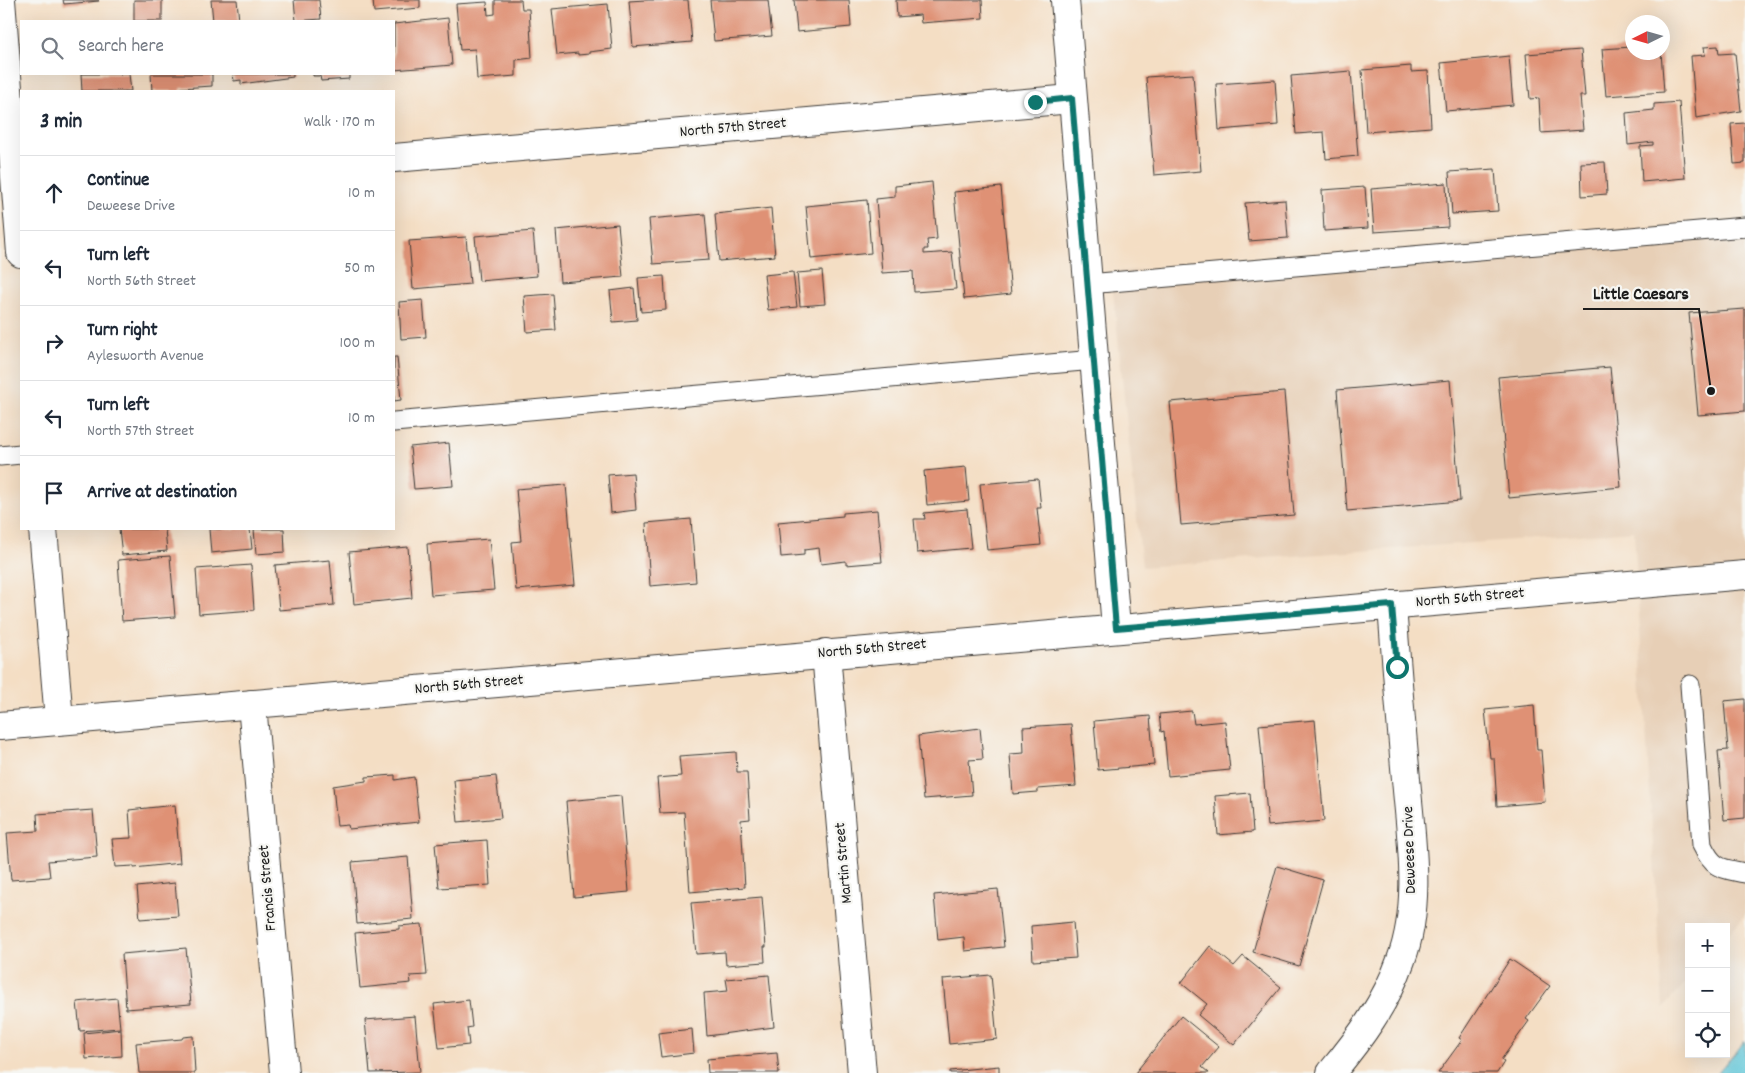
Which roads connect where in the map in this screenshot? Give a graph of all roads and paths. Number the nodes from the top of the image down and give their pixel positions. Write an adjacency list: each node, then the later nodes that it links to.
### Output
1 (1, 0): 5 (street)
2 (1065, 0): 3 (street)
3 (1072, 98): 4 (street, North 57th Street); 8 (street)
4 (395, 158)
5 (12, 191): 7 (street)
6 (1745, 227): 8 (lane)
7 (20, 246)
8 (1088, 284): 9 (street)
9 (1094, 360): 10 (lane); 16 (street)
10 (395, 422)
11 (20, 454): 12 (lane)
12 (0, 456)
13 (43, 530): 20 (street)
14 (1745, 575): 15 (street, North 56th Street)
15 (1392, 605): 16 (street, North 56th Street); 25 (street, Deweese Drive)
16 (1116, 628): 17 (street, North 56th Street)
17 (826, 654): 19 (street, North 56th Street); 24 (street, Martin Street)
18 (1690, 685): 22 (lane)
19 (252, 704): 20 (street, North 56th Street); 23 (street, Francis Street)
20 (59, 720): 21 (street, North 56th Street)
21 (0, 726)
22 (1745, 874)
23 (284, 1073)
24 (862, 1073)
25 (1332, 1073)

